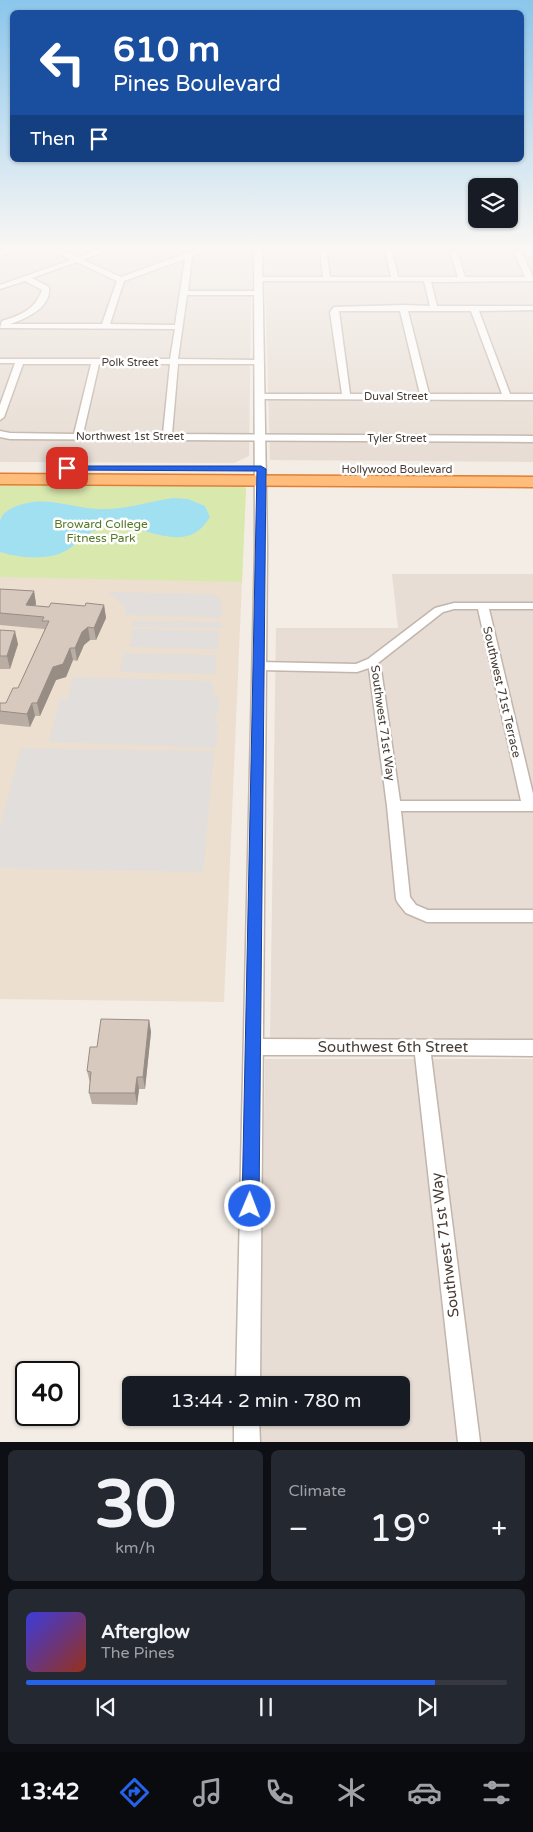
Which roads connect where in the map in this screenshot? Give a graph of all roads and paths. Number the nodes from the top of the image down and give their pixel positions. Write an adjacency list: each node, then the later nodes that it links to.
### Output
1 (23, 316): 8 (street)
2 (109, 316): 9 (street)
3 (181, 316): 10 (street)
4 (258, 316): 15 (street)
5 (335, 316): 16 (street)
6 (405, 316): 17 (street)
7 (477, 316): 19 (street)
8 (0, 326): 9 (street)
9 (105, 327): 10 (street)
10 (179, 327): 14 (street)
11 (0, 361): 12 (street, Polk Street)
12 (20, 361): 13 (street, Polk Street); 21 (street)
13 (96, 362): 14 (street, Polk Street); 24 (street)
14 (174, 362): 15 (street, Polk Street); 25 (street)
15 (259, 362): 18 (street)
16 (346, 396): 17 (street, Duval Street); 18 (street, Duval Street)
17 (425, 396): 19 (street, Duval Street)
18 (259, 397): 26 (street)
19 (507, 397): 20 (street, Duval Street)
20 (533, 397)
21 (3, 399): 22 (street)
22 (0, 417)
23 (0, 434): 24 (street, Northwest 1st Street)
24 (78, 436): 25 (street, Northwest 1st Street)
25 (167, 436): 26 (street, Northwest 1st Street)
26 (260, 438): 27 (street, Tyler Street); 30 (street)
27 (533, 439)
28 (0, 467): 30 (highway)
29 (533, 471): 30 (highway, Hollywood Boulevard); 32 (highway)
30 (262, 474): 31 (highway); 32 (highway, Hollywood Boulevard); 37 (street)
31 (0, 479)
32 (490, 481): 33 (highway, Hollywood Boulevard)
33 (533, 482)
34 (533, 606): 35 (street, Southwest 71st Way)
35 (483, 607): 36 (street, Southwest 71st Way); 39 (street, Southwest 71st Terrace)
36 (372, 662): 37 (street); 38 (street, Southwest 71st Way)
37 (259, 666): 41 (street)
38 (394, 806): 39 (street); 40 (street, Southwest 71st Way)
39 (531, 806)
40 (533, 916)
41 (252, 1047): 42 (street, Southwest 6th Street); 44 (street)
42 (422, 1048): 43 (street, Southwest 6th Street); 47 (street, Southwest 71st Way)
43 (533, 1048)
44 (248, 1376)
45 (247, 1426): 46 (street)
46 (247, 1442)
47 (469, 1442)

